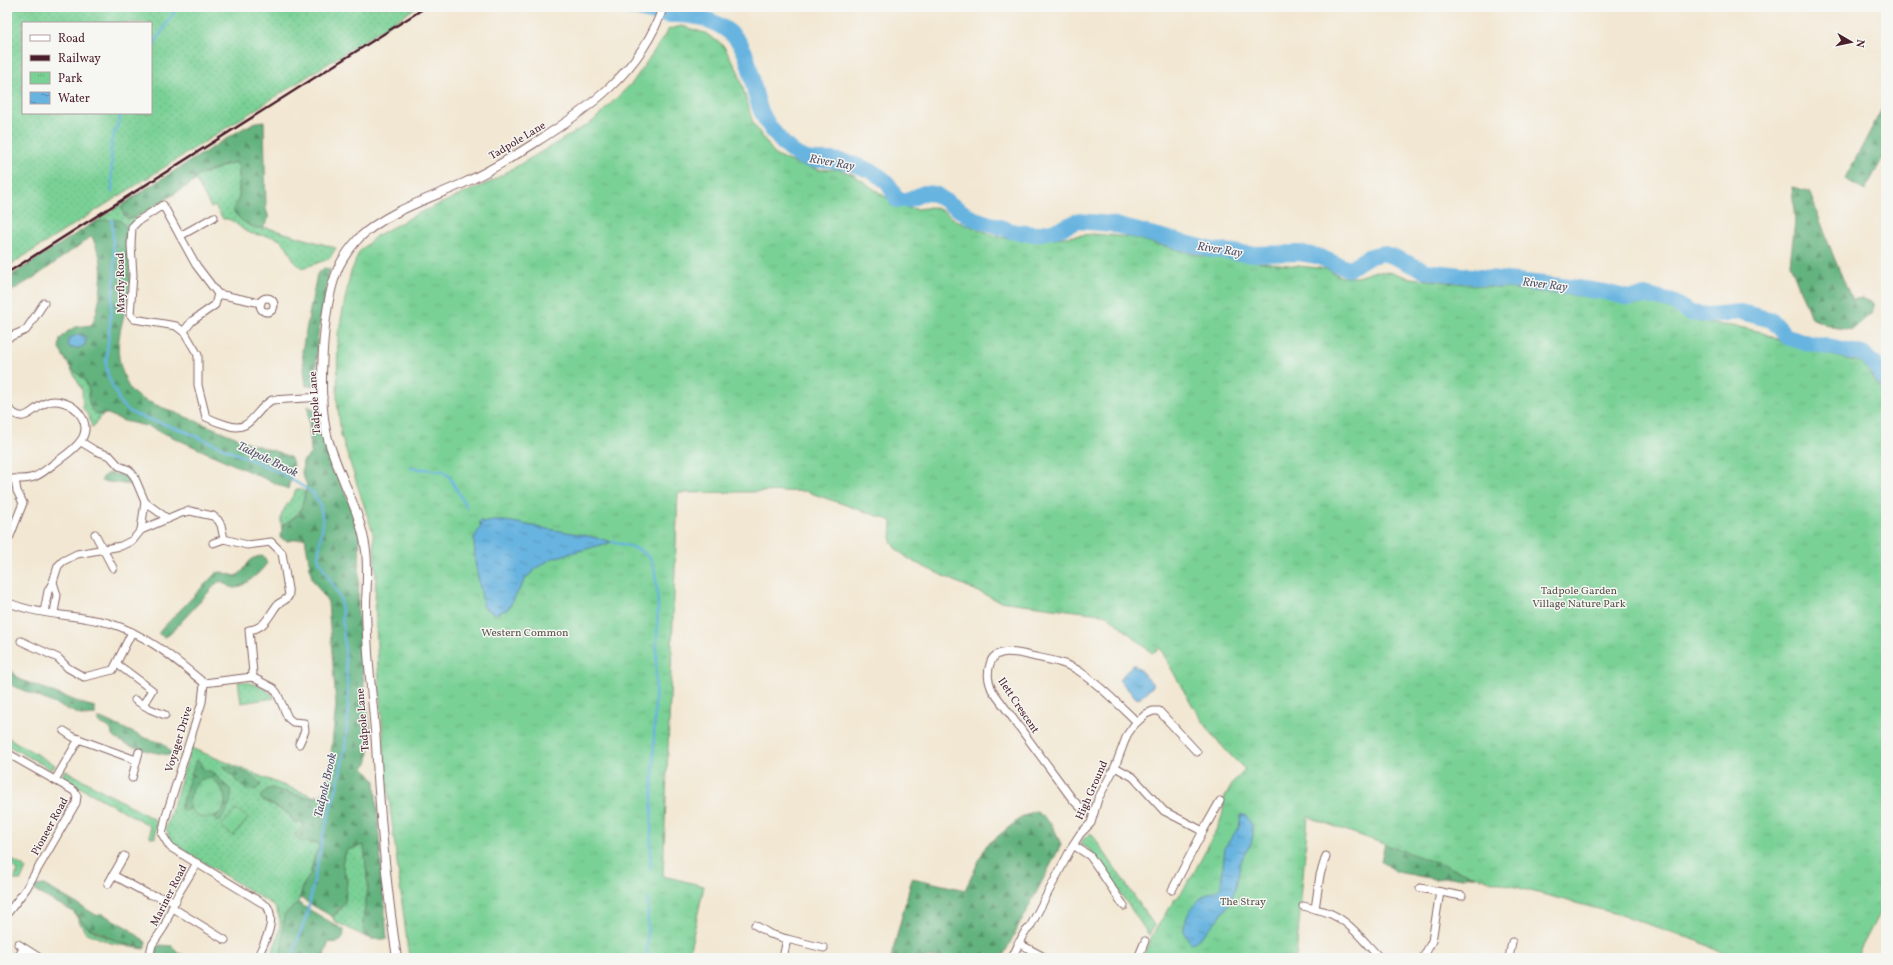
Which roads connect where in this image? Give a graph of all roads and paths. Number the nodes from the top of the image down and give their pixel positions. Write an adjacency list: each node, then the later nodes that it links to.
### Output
1 (663, 7): 9 (street, Tadpole Lane)
2 (214, 216): 3 (street)
3 (180, 236): 4 (street); 7 (street, Mayfly Road)
4 (218, 294): 6 (street); 7 (street)
5 (44, 303): 8 (street)
6 (261, 303)
7 (184, 331): 9 (street)
8 (7, 338)
9 (323, 397): 75 (street, Tadpole Lane)
10 (7, 407): 11 (street)
11 (81, 442): 13 (street); 14 (street)
12 (7, 479): 13 (street)
13 (15, 479): 19 (street)
14 (145, 502): 15 (street); 16 (street)
15 (168, 519): 16 (street); 18 (street)
16 (142, 530): 21 (street)
17 (95, 534): 21 (street)
18 (224, 539): 20 (street); 30 (street)
19 (7, 540)
20 (213, 543)
21 (104, 549): 22 (street); 23 (street)
22 (113, 568)
23 (53, 582): 25 (street); 26 (street)
24 (7, 602): 25 (street)
25 (44, 612): 26 (street)
26 (54, 613): 27 (street)
27 (132, 632): 29 (street); 31 (street)
28 (21, 641): 29 (street)
29 (117, 664): 33 (street)
30 (252, 677): 31 (street); 38 (street)
31 (204, 683): 52 (street, Voyager Drive)
32 (135, 700): 33 (street)
33 (143, 705): 34 (street)
34 (165, 715)
35 (1136, 722): 40 (street, High Ground); 43 (street, High Ground); 47 (street, Ilett Crescent)
36 (64, 731): 37 (street)
37 (79, 738): 42 (street); 45 (street)
38 (299, 744)
39 (139, 752): 42 (street)
40 (1197, 752)
41 (7, 755): 45 (street, Pioneer Road)
42 (136, 760): 44 (street)
43 (1114, 767): 47 (street, High Ground); 48 (street)
44 (132, 778)
45 (55, 780): 63 (street, Pioneer Road)
46 (1220, 801): 48 (street)
47 (1094, 812): 49 (street, High Ground)
48 (1203, 831): 56 (street)
49 (1073, 844): 60 (street); 69 (street, High Ground)
50 (124, 856): 53 (street)
51 (1326, 856): 62 (street)
52 (197, 863): 59 (street, Mariner Road); 74 (street, Voyager Drive)
53 (113, 875): 54 (street); 59 (street)
54 (108, 884)
55 (1420, 888): 57 (street)
56 (1172, 890)
57 (1440, 892): 58 (street); 81 (street)
58 (1462, 896)
59 (174, 905): 66 (street); 73 (street, Mariner Road)
60 (1124, 906)
61 (1303, 906): 62 (street)
62 (1315, 909): 80 (street)
63 (7, 914)
64 (755, 925): 65 (street)
65 (787, 939): 70 (street); 76 (street)
66 (225, 940)
67 (1145, 941): 79 (street)
68 (1512, 942): 82 (street)
69 (1018, 943): 77 (street, High Ground); 78 (street)
70 (824, 948)
71 (17, 958): 72 (street)
72 (40, 958)
73 (149, 958)
74 (257, 958)
75 (397, 958)
76 (783, 958)
77 (1012, 958)
78 (1046, 958)
79 (1138, 958)
80 (1380, 958)
81 (1423, 958)
82 (1509, 958)

